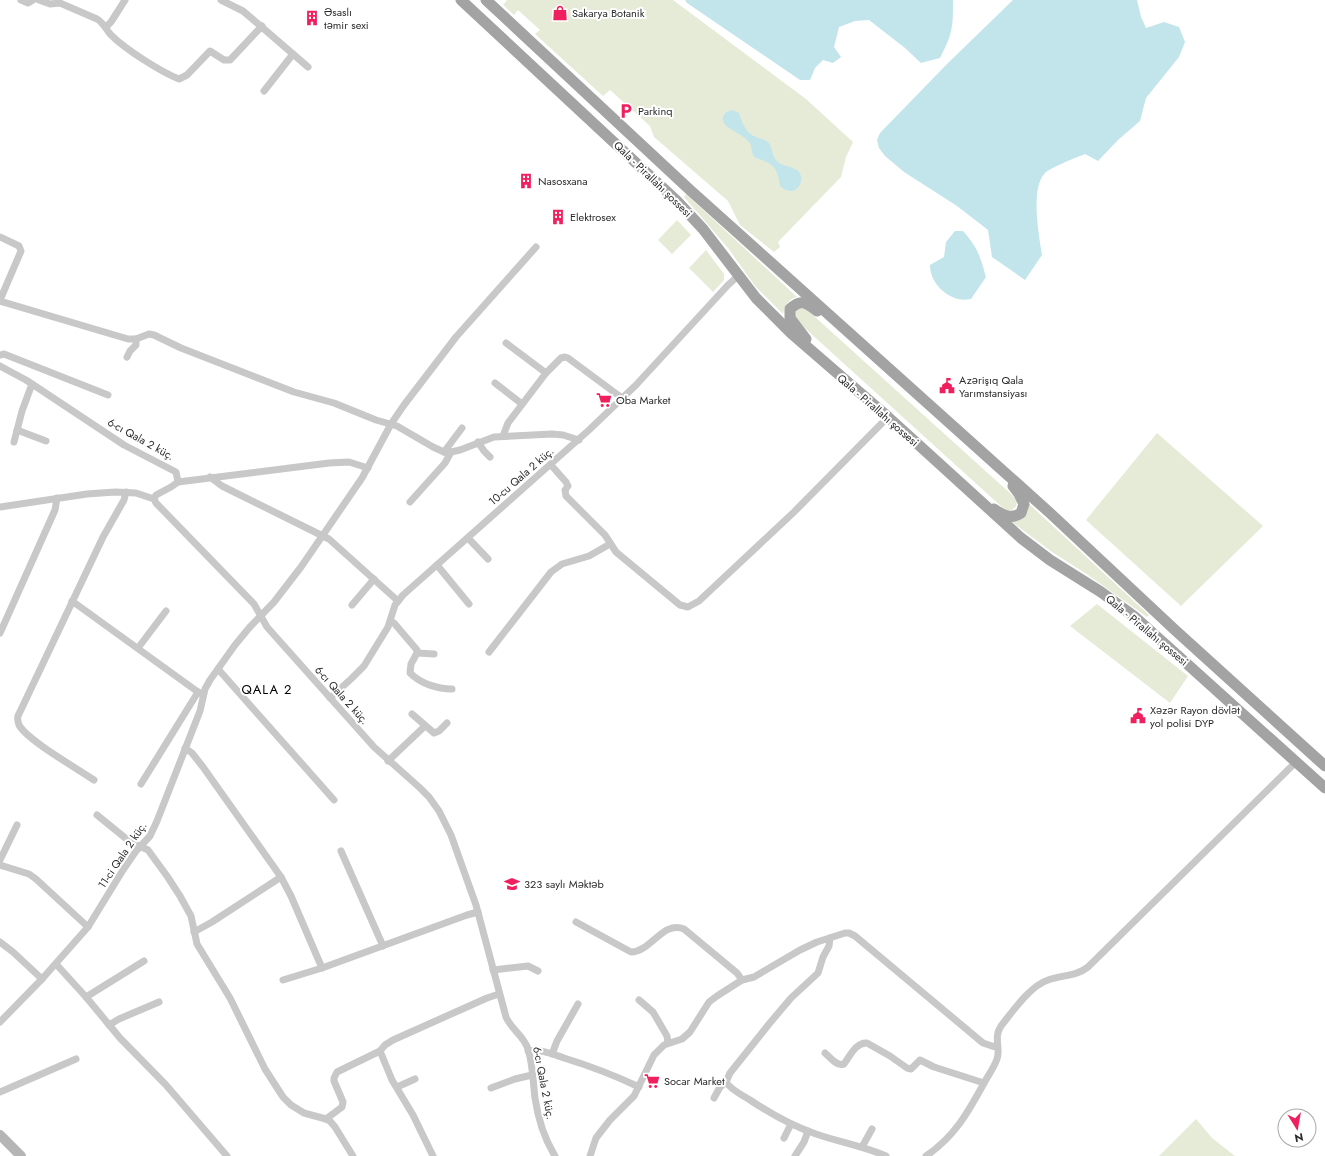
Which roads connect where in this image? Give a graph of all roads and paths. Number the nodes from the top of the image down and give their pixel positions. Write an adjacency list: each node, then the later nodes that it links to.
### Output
1 (21, 0): 2 (street)
2 (33, 0)
3 (39, 0): 9 (street)
4 (125, 0): 9 (street)
5 (461, 0): 15 (main road, Qala - Pirallahı şossesi)
6 (486, 0): 19 (main road, Qala - Pirallahı şossesi)
7 (225, 1): 8 (street)
8 (262, 26): 9 (street); 10 (street)
9 (106, 27)
10 (293, 54): 11 (street); 12 (street)
11 (308, 67)
12 (264, 91)
13 (0, 237): 16 (street)
14 (536, 247): 31 (street, 11-ci Qala 2 küç.)
15 (738, 276): 23 (main road, Qala - Pirallahı şossesi); 28 (street, 10-cu Qala 2 küç.)
16 (0, 300): 17 (street)
17 (136, 339): 21 (street); 31 (street)
18 (506, 343): 24 (street)
19 (861, 343): 23 (main road); 41 (main road, Qala - Pirallahı şossesi)
20 (0, 355): 27 (street)
21 (127, 357)
22 (0, 366): 26 (street, 6-cı Qala 2 küç.)
23 (832, 370): 30 (main road, Qala - Pirallahı şossesi)
24 (546, 373): 28 (street); 29 (street)
25 (495, 383): 29 (street)
26 (32, 384): 33 (street); 45 (street, 6-cı Qala 2 küç.)
27 (108, 395)
28 (622, 398): 35 (street, 10-cu Qala 2 küç.)
29 (522, 404): 34 (street)
30 (888, 417): 46 (main road, Qala - Pirallahı şossesi); 54 (street)
31 (392, 424): 39 (street); 43 (street, 11-ci Qala 2 küç.)
32 (462, 428): 39 (street)
33 (17, 430): 36 (street); 37 (street)
34 (503, 436): 35 (street); 38 (street)
35 (579, 440): 42 (street, 10-cu Qala 2 küç.)
36 (46, 441)
37 (14, 442)
38 (478, 442): 39 (street); 40 (street)
39 (447, 452): 50 (street)
40 (490, 457)
41 (992, 460): 46 (main road); 80 (main road, Qala - Pirallahı şossesi)
42 (551, 465): 53 (street, 10-cu Qala 2 küç.); 54 (street)
43 (368, 468): 44 (street); 52 (street, 11-ci Qala 2 küç.)
44 (210, 477): 45 (street); 52 (street)
45 (178, 482): 49 (street)
46 (961, 485): 79 (main road, Qala - Pirallahı şossesi)
47 (126, 492): 48 (street); 49 (street); 58 (street)
48 (57, 498): 51 (street); 65 (street)
49 (154, 499): 63 (street, 6-cı Qala 2 küç.)
50 (410, 502)
51 (0, 507)
52 (323, 536): 57 (street); 63 (street, 11-ci Qala 2 küç.)
53 (468, 538): 55 (street); 56 (street, 10-cu Qala 2 küç.)
54 (610, 544): 67 (street)
55 (488, 559)
56 (437, 565): 59 (street, 10-cu Qala 2 küç.); 60 (street)
57 (374, 579): 59 (street); 61 (street)
58 (72, 601): 66 (street); 81 (street)
59 (398, 601): 64 (street, 10-cu Qala 2 küç.)
60 (469, 604)
61 (352, 605)
62 (166, 611): 66 (street)
63 (261, 616): 70 (street, 11-ci Qala 2 küç.); 73 (street, 6-cı Qala 2 küç.)
64 (390, 622): 68 (street); 73 (street, 10-cu Qala 2 küç.)
65 (0, 633)
66 (138, 648): 72 (street)
67 (489, 652)
68 (417, 653): 69 (street); 71 (street)
69 (434, 654)
70 (218, 669): 72 (street, 11-ci Qala 2 küç.); 84 (street)
71 (452, 689)
72 (201, 694): 77 (street, 11-ci Qala 2 küç.); 82 (street)
73 (330, 698): 78 (street, 6-cı Qala 2 küç.)
74 (412, 714): 76 (street)
75 (447, 723): 76 (street)
76 (425, 726): 78 (street)
77 (185, 748): 87 (street, 11-ci Qala 2 küç.); 91 (street)
78 (388, 761): 92 (street, 6-cı Qala 2 küç.)
79 (1296, 762): 83 (main road, Qala - Pirallahı şossesi); 115 (street)
80 (1325, 766)
81 (94, 780)
82 (141, 784)
83 (1325, 788)
84 (334, 800)
85 (97, 815): 87 (street)
86 (18, 825): 89 (street)
87 (140, 846): 94 (street, 11-ci Qala 2 küç.); 95 (street)
88 (341, 851): 98 (street)
89 (0, 860)
90 (0, 864): 94 (street)
91 (281, 877): 95 (street); 101 (street)
92 (478, 912): 98 (street); 102 (street, 6-cı Qala 2 küç.)
93 (576, 922): 106 (street)
94 (88, 927): 100 (street, 11-ci Qala 2 küç.)
95 (194, 932): 130 (street)
96 (830, 938): 106 (street); 115 (street); 123 (street)
97 (0, 942): 104 (street)
98 (383, 946): 101 (street)
99 (144, 961): 108 (street)
100 (56, 964): 104 (street, 11-ci Qala 2 küç.); 108 (street)
101 (322, 968): 105 (street)
102 (493, 970): 103 (street); 107 (street, 6-cı Qala 2 küç.)
103 (538, 971)
104 (42, 979): 112 (street, 11-ci Qala 2 küç.)
105 (283, 980)
106 (742, 980): 114 (street)
107 (499, 994): 116 (street); 117 (street, 6-cı Qala 2 küç.)
108 (86, 997): 113 (street)
109 (640, 1000): 114 (street)
110 (159, 1002): 113 (street)
111 (578, 1004): 118 (street)
112 (0, 1022)
113 (109, 1025): 138 (street)
114 (668, 1042): 126 (street)
115 (997, 1047): 124 (street)
116 (380, 1051): 125 (street); 130 (street)
117 (528, 1051): 118 (street); 121 (street, 6-cı Qala 2 küç.)
118 (552, 1054): 126 (street)
119 (825, 1054): 124 (street)
120 (76, 1059): 128 (street)
121 (532, 1075): 127 (street); 141 (street, 6-cı Qala 2 küç.)
122 (415, 1079): 125 (street)
123 (726, 1082): 129 (street); 131 (street)
124 (984, 1083): 145 (street)
125 (397, 1087): 140 (street)
126 (639, 1087): 142 (street)
127 (491, 1088)
128 (0, 1092)
129 (714, 1098)
130 (326, 1119): 139 (street)
131 (791, 1124): 133 (street); 135 (street)
132 (872, 1129): 136 (street)
133 (808, 1131): 136 (street); 143 (street)
134 (0, 1135): 137 (street)
135 (784, 1138)
136 (862, 1147): 144 (street)
137 (21, 1156)
138 (227, 1156)
139 (353, 1156)
140 (433, 1156)
141 (555, 1156)
142 (590, 1156)
143 (795, 1156)
144 (886, 1156)
145 (926, 1156)

